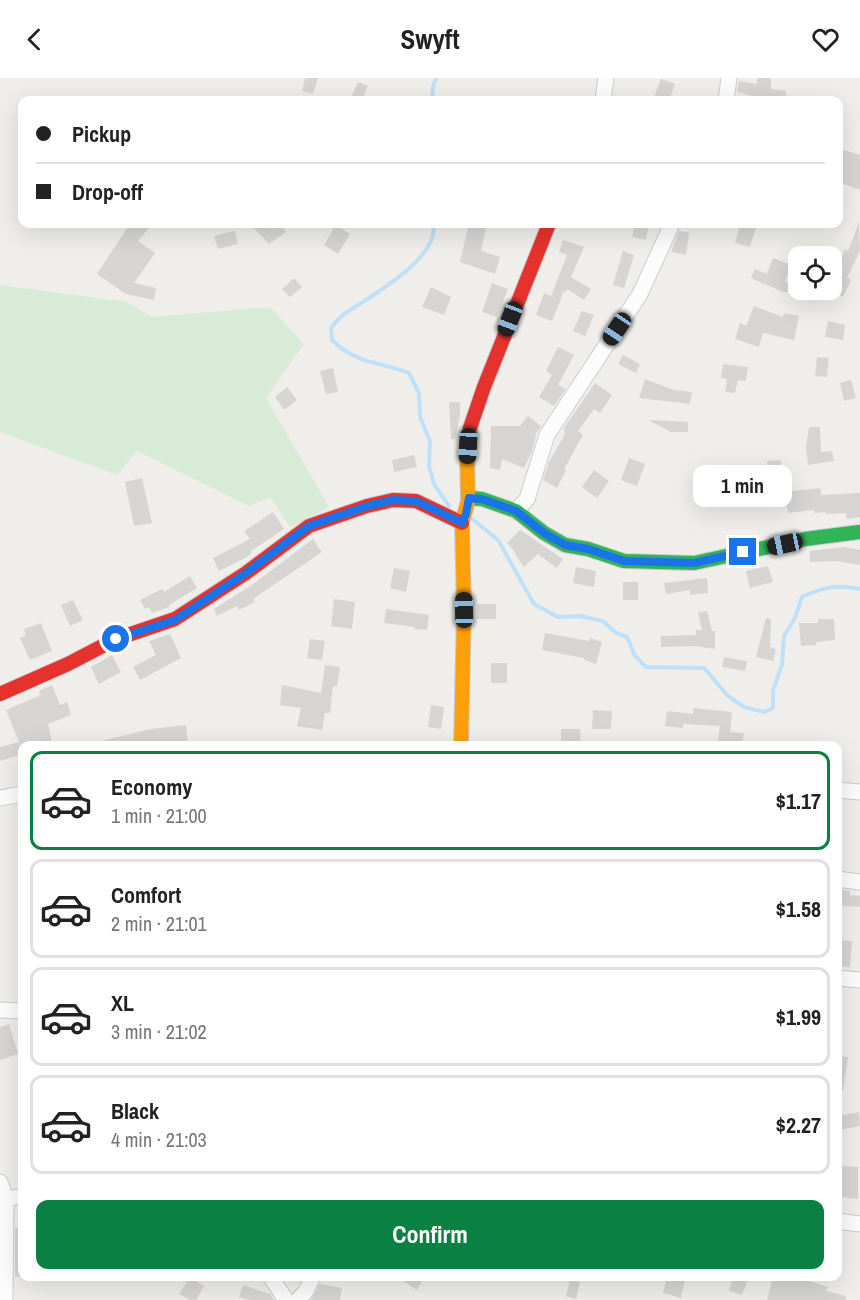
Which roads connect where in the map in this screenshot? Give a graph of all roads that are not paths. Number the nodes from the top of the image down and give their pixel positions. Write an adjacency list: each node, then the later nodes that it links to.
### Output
1 (606, 78): 3 (street)
2 (729, 78): 4 (street)
3 (604, 96)
4 (727, 96)
5 (547, 228): 7 (street)
6 (670, 228): 8 (street)
7 (469, 498): 8 (street); 9 (street)
8 (516, 511): 10 (street)
9 (462, 523): 11 (street); 12 (street)
10 (860, 532)
11 (0, 694)
12 (461, 741)
13 (842, 790): 14 (street)
14 (860, 792)
15 (18, 795): 16 (street)
16 (0, 798)
17 (842, 880): 18 (street)
18 (860, 882)
19 (842, 978): 20 (street)
20 (860, 980)
21 (0, 1010): 22 (street)
22 (18, 1011)
23 (0, 1182): 25 (street)
24 (18, 1197): 25 (street)
25 (6, 1199): 30 (street)
26 (842, 1222): 27 (street)
27 (860, 1224)
28 (273, 1281): 31 (street)
29 (311, 1281): 32 (street)
30 (6, 1300)
31 (286, 1300)
32 (298, 1300)

